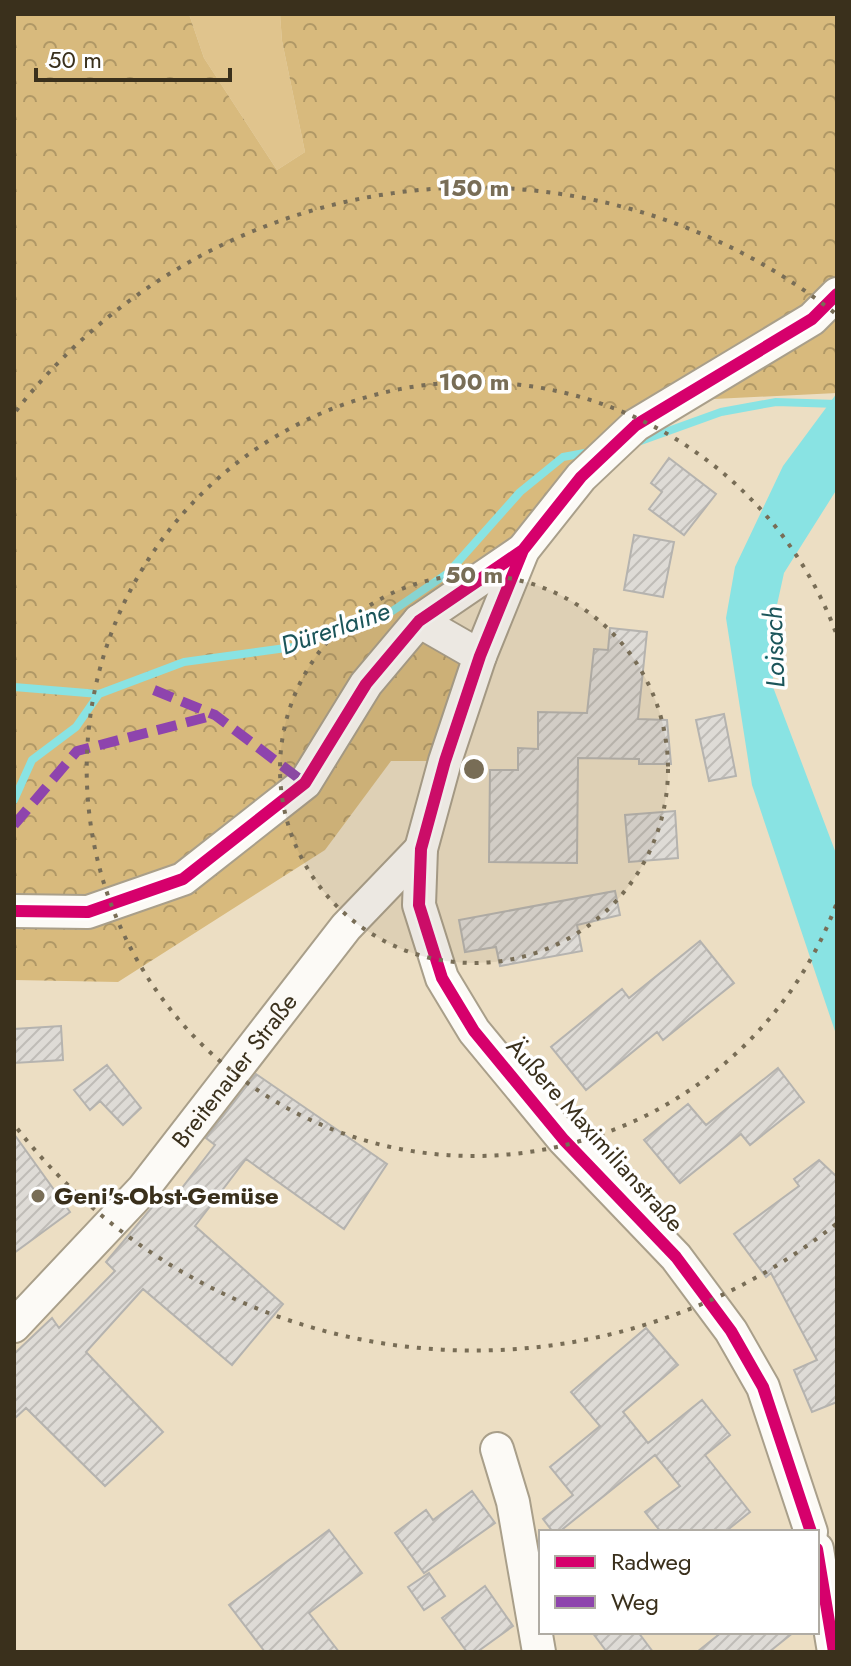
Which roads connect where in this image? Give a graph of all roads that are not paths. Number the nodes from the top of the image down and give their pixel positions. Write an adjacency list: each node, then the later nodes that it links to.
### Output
1 (837, 294): 2 (street, Äußere Maximilianstraße)
2 (523, 550): 3 (street); 4 (street, Äußere Maximilianstraße)
3 (419, 621): 4 (street); 6 (street)
4 (480, 656): 5 (street, Äußere Maximilianstraße)
5 (421, 849): 7 (street, Breitenauer Straße); 9 (street, Äußere Maximilianstraße)
6 (14, 911)
7 (14, 1326)
8 (497, 1449): 11 (street)
9 (810, 1530)
10 (819, 1561): 12 (street)
11 (539, 1652)
12 (834, 1652)

